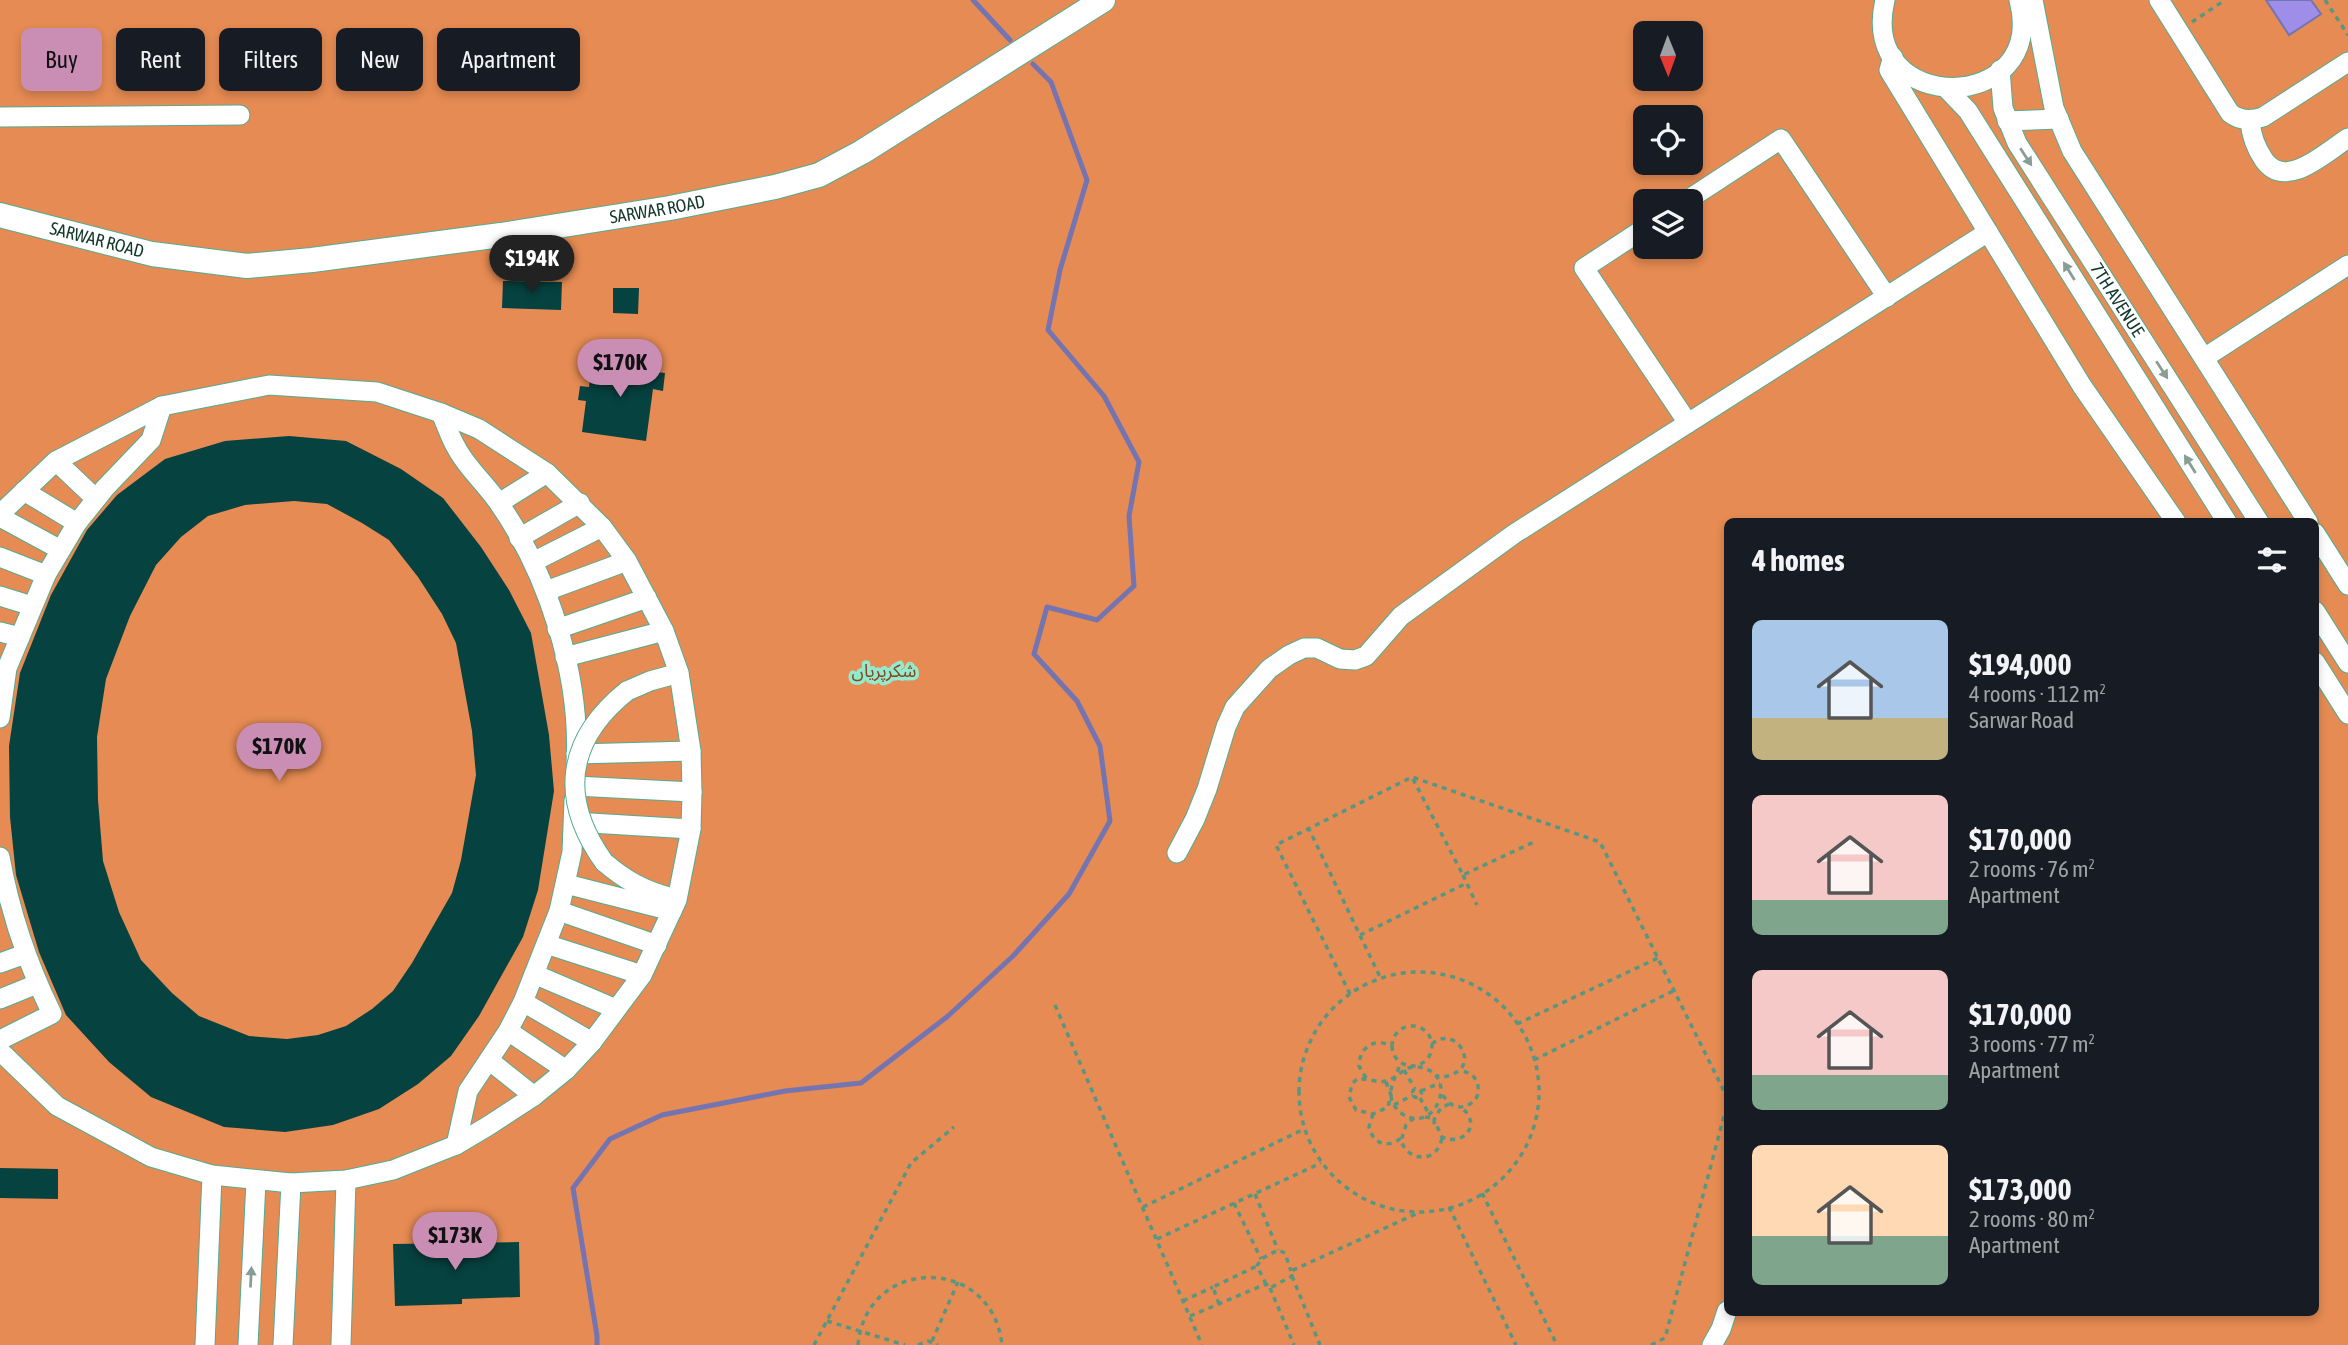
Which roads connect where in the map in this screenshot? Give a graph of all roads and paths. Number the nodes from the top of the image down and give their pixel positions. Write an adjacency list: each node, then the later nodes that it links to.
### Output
1 (1103, 0): 20 (main road, SARWAR ROAD)
2 (1885, 0): 9 (street)
3 (2159, 0): 7 (street)
4 (2225, 0): 7 (path)
5 (2325, 0): 8 (path)
6 (2024, 1): 11 (street); 15 (street)
7 (2178, 31): 16 (street)
8 (2348, 35)
9 (1893, 57): 12 (street); 21 (street)
10 (2348, 62): 16 (street)
11 (2000, 70): 12 (street); 17 (street, 7TH AVENUE)
12 (1947, 89): 37 (street, 7TH AVENUE, one-way to 12)
13 (240, 115): 14 (street)
14 (0, 117)
15 (2059, 119): 17 (street); 25 (street)
16 (2250, 120): 18 (street)
17 (2007, 121): 38 (street, 7TH AVENUE, one-way to 38)
18 (2348, 138)
19 (1703, 190): 24 (street)
20 (0, 215)
21 (1988, 232): 24 (street); 36 (street)
22 (1633, 236): 28 (street)
23 (2348, 265): 25 (street)
24 (1887, 298): 28 (street)
25 (2204, 358): 39 (street)
26 (162, 406): 27 (street); 29 (street); 32 (street)
27 (441, 413): 30 (street); 33 (street)
28 (1688, 424): 75 (street)
29 (56, 461): 31 (street); 32 (street)
30 (547, 473): 33 (street); 34 (street)
31 (24, 491): 35 (street); 40 (street)
32 (96, 499): 40 (street)
33 (499, 503): 42 (street)
34 (580, 503): 41 (street); 42 (street)
35 (0, 515): 44 (street)
36 (2173, 518)
37 (2224, 518)
38 (2256, 518)
39 (2305, 518)
40 (77, 523): 44 (street)
41 (602, 527): 46 (street); 47 (street)
42 (519, 538): 47 (street)
43 (2319, 539): 49 (street)
44 (60, 549): 48 (street)
45 (0, 557): 48 (street)
46 (627, 561): 50 (street); 52 (street)
47 (533, 562): 50 (street)
48 (46, 575): 53 (street)
49 (2348, 585)
50 (546, 591): 55 (street)
51 (0, 596): 53 (street)
52 (647, 598): 55 (street); 56 (street)
53 (32, 606): 58 (street)
54 (2319, 617): 60 (street)
55 (557, 629): 59 (street)
56 (664, 631): 59 (street); 63 (street)
57 (0, 632): 58 (street)
58 (20, 637): 61 (street)
59 (565, 657): 67 (street)
60 (2348, 663)
61 (4, 667): 64 (street)
62 (2319, 668): 65 (street)
63 (679, 673): 66 (street); 81 (street, bridge)
64 (1, 706)
65 (2348, 715)
66 (691, 751): 67 (street); 70 (street)
67 (576, 754): 69 (street)
68 (1412, 777): 72 (path); 77 (path); 89 (path)
69 (575, 786): 70 (street); 71 (street)
70 (692, 792): 73 (street)
71 (574, 822): 73 (street); 79 (street)
72 (1308, 827): 85 (path); 96 (path)
73 (691, 829): 81 (street)
74 (1536, 841): 77 (path)
75 (1177, 853)
76 (0, 857): 80 (street)
77 (1463, 875): 78 (path)
78 (1467, 883): 82 (path); 85 (path)
79 (566, 884): 81 (street); 83 (street)
80 (3, 891): 84 (street)
81 (675, 905): 87 (street)
82 (1477, 905)
83 (559, 911): 86 (street); 87 (street)
84 (7, 924): 88 (street)
85 (1360, 935): 93 (path)
86 (546, 944): 91 (street); 92 (street)
87 (657, 945): 92 (street)
88 (24, 954): 90 (street); 94 (street)
89 (1657, 958): 95 (path); 101 (path)
90 (0, 963)
91 (534, 974): 98 (street); 100 (street)
92 (642, 975): 100 (street)
93 (1381, 979): 96 (path); 101 (path)
94 (37, 984): 97 (street); 103 (street)
95 (1674, 991): 108 (path); 124 (path)
96 (1350, 994): 142 (path)
97 (0, 999)
98 (523, 1002): 102 (street); 104 (street)
99 (1055, 1005): 154 (path)
100 (616, 1009): 104 (street)
101 (1517, 1024): 108 (path)
102 (508, 1031): 109 (street); 113 (street)
103 (0, 1040)
104 (592, 1042): 113 (street)
105 (1432, 1044): 106 (path); 110 (path); 115 (path)
106 (1391, 1046): 111 (path); 119 (path)
107 (0, 1051): 147 (street)
108 (1534, 1060): 151 (path)
109 (490, 1061): 128 (street); 145 (street)
110 (1426, 1062): 112 (path); 116 (path)
111 (1400, 1063): 112 (path); 117 (path)
112 (1412, 1067): 114 (path); 116 (path)
113 (566, 1070): 128 (street)
114 (1404, 1070): 117 (path); 122 (path)
115 (1460, 1071): 118 (path); 133 (path)
116 (1434, 1074): 118 (path); 121 (path)
117 (1397, 1075): 120 (path); 126 (path)
118 (1445, 1077): 125 (path)
119 (1366, 1078): 120 (path); 135 (path)
120 (1386, 1082): 126 (path)
121 (1440, 1083): 123 (path); 125 (path)
122 (1415, 1089): 123 (path); 127 (path)
123 (1421, 1091): 129 (path)
124 (1724, 1091)
125 (1442, 1093): 130 (path); 136 (path)
126 (1391, 1095): 131 (path); 132 (path)
127 (1413, 1095): 129 (path); 131 (path)
128 (534, 1096): 145 (street)
129 (1419, 1097): 136 (path)
130 (1449, 1104): 133 (path); 139 (path)
131 (1394, 1105): 134 (path)
132 (1388, 1107): 134 (path); 135 (path)
133 (1462, 1108): 144 (path)
134 (1402, 1113): 138 (path); 140 (path)
135 (1373, 1114): 143 (path)
136 (1429, 1114): 138 (path)
137 (1724, 1116): 187 (path)
138 (1418, 1118): 139 (path); 140 (path)
139 (1435, 1124): 144 (path)
140 (1406, 1125): 144 (path)
141 (954, 1127): 169 (path)
142 (1304, 1129): 146 (path); 154 (path)
143 (1402, 1137)
144 (1442, 1138)
145 (456, 1145): 148 (street)
146 (1321, 1163): 152 (path); 156 (path)
147 (212, 1175): 149 (street); 172 (street)
148 (346, 1180): 150 (street); 175 (street)
149 (256, 1181): 150 (street); 173 (street, one-way to 149)
150 (291, 1183): 174 (street)
151 (1482, 1193): 155 (path); 186 (path)
152 (1254, 1194): 153 (path); 158 (path)
153 (1234, 1203): 157 (path); 159 (path)
154 (1143, 1207): 157 (path)
155 (1449, 1207): 156 (path); 185 (path)
156 (1420, 1212): 161 (path)
157 (1157, 1239): 165 (path)
158 (1278, 1250): 159 (path); 161 (path)
159 (1261, 1259): 160 (path)
160 (1257, 1266): 163 (path); 164 (path)
161 (1291, 1274): 163 (path); 184 (path)
162 (958, 1282): 170 (path); 171 (path); 181 (path)
163 (1268, 1286): 166 (path); 183 (path)
164 (1213, 1287): 165 (path); 166 (path)
165 (1183, 1301): 168 (path)
166 (1219, 1304): 168 (path)
167 (1725, 1316): 188 (street)
168 (1190, 1317): 182 (path)
169 (827, 1321): 170 (path); 176 (path)
170 (859, 1331): 177 (path); 178 (path)
171 (933, 1342): 179 (path); 180 (path)
172 (205, 1345)
173 (248, 1345)
174 (283, 1345)
175 (341, 1345)
176 (814, 1345)
177 (858, 1345)
178 (905, 1345)
179 (918, 1345)
180 (938, 1345)
181 (1002, 1345)
182 (1202, 1345)
183 (1294, 1345)
184 (1320, 1345)
185 (1516, 1345)
186 (1557, 1345)
187 (1651, 1345)
188 (1712, 1345)

